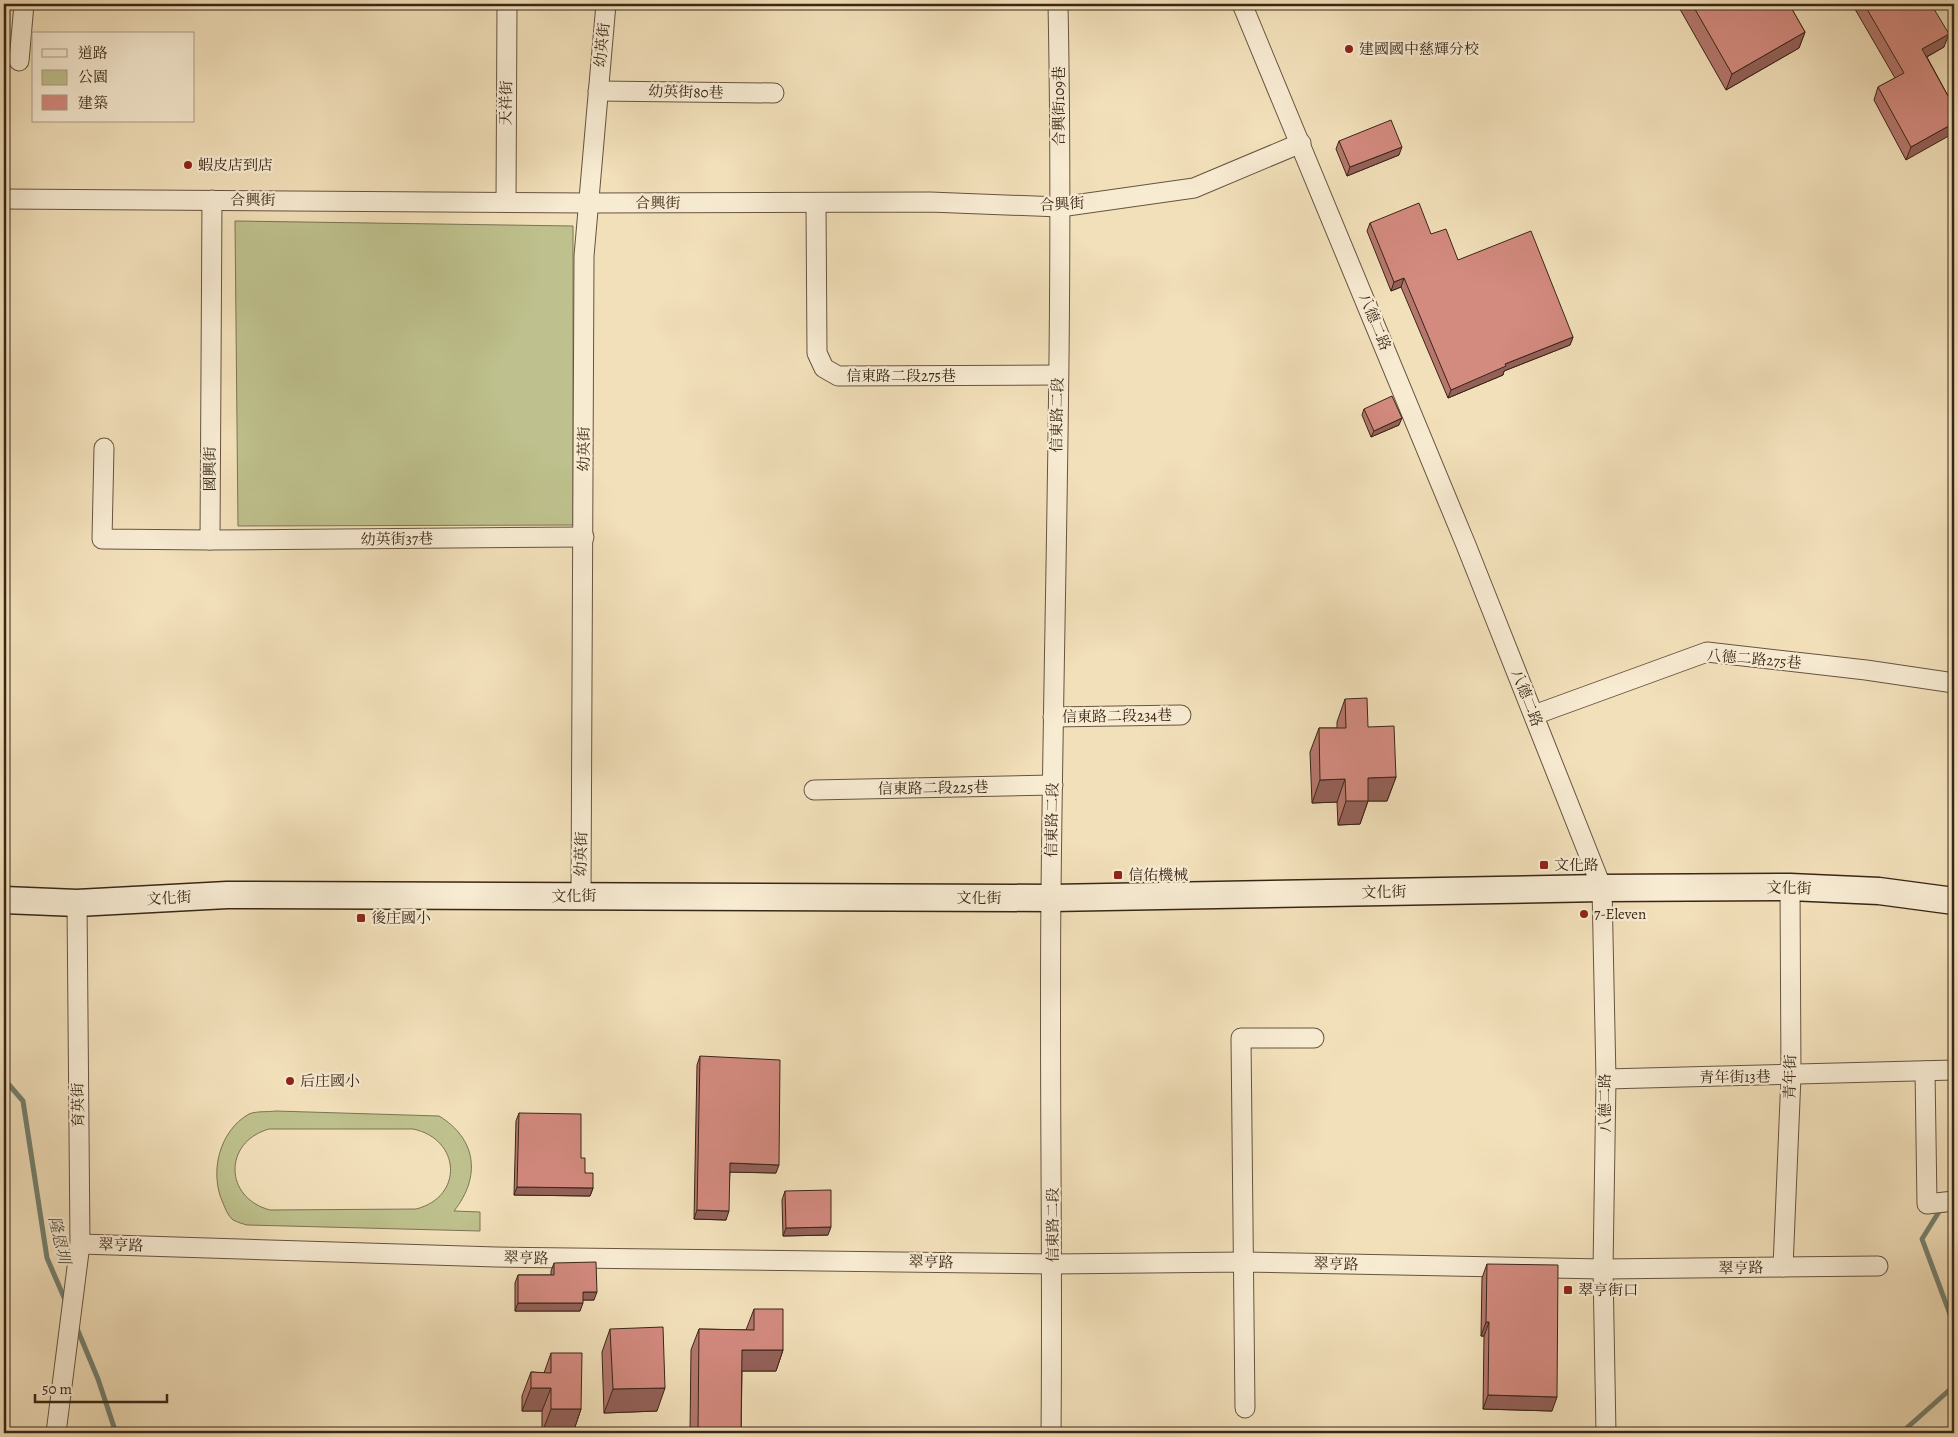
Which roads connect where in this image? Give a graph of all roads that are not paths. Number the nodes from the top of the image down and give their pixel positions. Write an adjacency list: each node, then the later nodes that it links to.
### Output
1 (24, 4): 6 (street)
2 (507, 4): 12 (street, 天祥街)
3 (606, 4): 7 (street, 幼英街)
4 (1058, 4): 15 (street, 合興街109巷)
5 (1242, 4): 9 (street, 八德二路)
6 (20, 61)
7 (598, 91): 8 (street, 幼英街80巷); 13 (street, 幼英街)
8 (774, 93)
9 (1301, 143): 15 (street, 合興街); 22 (street, 八德二路)
10 (4, 198): 11 (street, 合興街)
11 (212, 200): 12 (street, 合興街); 19 (street, 國興街)
12 (506, 202): 13 (street, 合興街)
13 (589, 203): 14 (street, 合興街); 18 (street, 幼英街)
14 (816, 203): 15 (street, 合興街); 16 (street, 信東路二段275巷)
15 (1060, 207): 16 (street, 信東路二段)
16 (1058, 375): 23 (street, 信東路二段)
17 (104, 448): 19 (street)
18 (584, 537): 19 (street, 幼英街37巷); 28 (street, 幼英街)
19 (210, 540)
20 (1954, 683): 22 (street, 八德二路275巷)
21 (1181, 715): 23 (street, 信東路二段234巷)
22 (1534, 716): 27 (street, 八德二路)
23 (1053, 717): 24 (street, 信東路二段)
24 (1052, 785): 25 (street, 信東路二段225巷); 29 (street, 信東路二段)
25 (814, 790)
26 (1790, 887): 27 (street, 文化街); 31 (street, 文化街); 36 (street, 青年街)
27 (1602, 888): 29 (street, 文化街); 37 (street, 八德二路)
28 (581, 896): 29 (street, 文化街); 32 (street, 文化街)
29 (1051, 898): 41 (street, 信東路二段)
30 (4, 900): 32 (street, 文化街)
31 (1954, 901)
32 (77, 903): 39 (street, 育英街)
33 (1314, 1038): 40 (street)
34 (1954, 1070): 35 (street, 青年街13巷)
35 (1925, 1072): 36 (street, 青年街13巷); 38 (street)
36 (1791, 1076): 37 (street, 青年街13巷); 43 (street, 青年街)
37 (1606, 1079): 44 (street, 八德二路)
38 (1954, 1201)
39 (80, 1244): 41 (street, 翠亨路); 46 (street, 育英街)
40 (1244, 1262): 41 (street, 翠亨路); 44 (street, 翠亨路); 45 (street)
41 (1053, 1264): 47 (street, 信東路二段)
42 (1878, 1266): 43 (street, 翠亨路)
43 (1783, 1267): 44 (street, 翠亨路)
44 (1603, 1269): 48 (street, 八德二路)
45 (1246, 1408)
46 (56, 1433)
47 (1051, 1433)
48 (1606, 1433)

